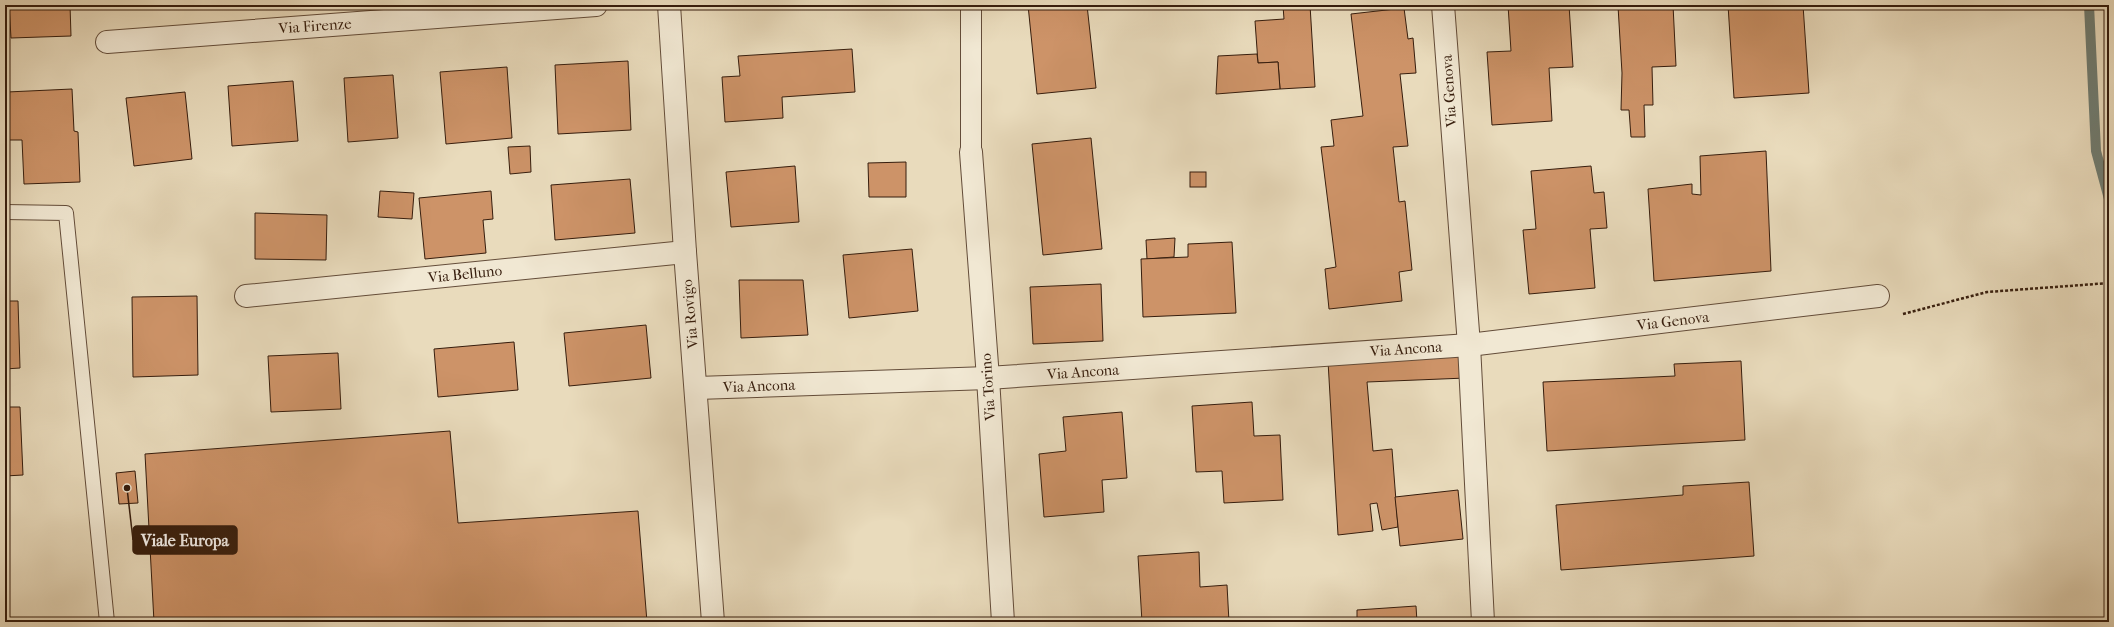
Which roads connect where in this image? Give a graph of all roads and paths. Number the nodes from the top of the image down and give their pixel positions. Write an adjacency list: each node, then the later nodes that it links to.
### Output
1 (596, 5): 5 (street, Via Firenze)
2 (669, 5): 8 (street, Via Rovigo)
3 (971, 5): 6 (street)
4 (1443, 5): 13 (street, Via Genova)
5 (107, 42)
6 (971, 152): 14 (street, Via Torino)
7 (5, 212): 16 (lane)
8 (685, 252): 10 (street, Via Belluno); 15 (street, Via Rovigo)
9 (2109, 283): 12 (path)
10 (246, 296)
11 (1878, 296): 13 (street, Via Genova)
12 (1898, 315)
13 (1469, 345): 14 (street, Via Ancona); 19 (street, Via Genova)
14 (988, 378): 15 (street, Via Ancona); 18 (street, Via Torino)
15 (697, 388): 17 (street, Via Rovigo)
16 (107, 622)
17 (713, 622)
18 (1003, 622)
19 (1483, 622)

